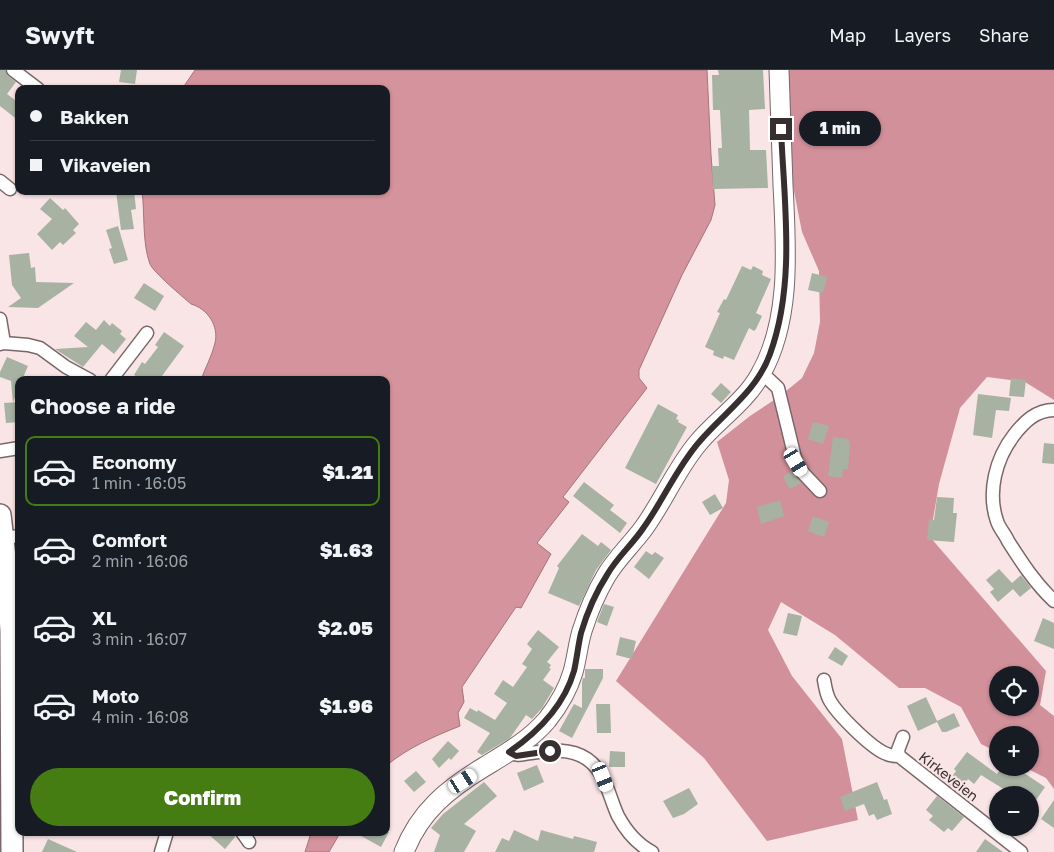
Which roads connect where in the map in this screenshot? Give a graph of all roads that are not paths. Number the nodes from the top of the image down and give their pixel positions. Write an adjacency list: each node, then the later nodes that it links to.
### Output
1 (13, 70): 3 (street)
2 (778, 70): 7 (main road)
3 (33, 85)
4 (0, 319): 6 (street)
5 (147, 333): 9 (street)
6 (2, 344): 8 (street)
7 (762, 373): 13 (street); 19 (main road)
8 (83, 376)
9 (114, 376)
10 (1054, 410): 16 (street)
11 (15, 449): 12 (street)
12 (0, 451)
13 (820, 492)
14 (0, 515): 15 (main road)
15 (11, 537): 23 (main road)
16 (1054, 601)
17 (824, 680): 20 (street)
18 (903, 737): 20 (street, Kirkeveien)
19 (509, 752): 22 (street); 25 (main road)
20 (899, 756): 26 (street, Kirkeveien)
21 (166, 836): 24 (street)
22 (646, 850)
23 (12, 851)
24 (161, 852)
25 (404, 852)
26 (1020, 852)

